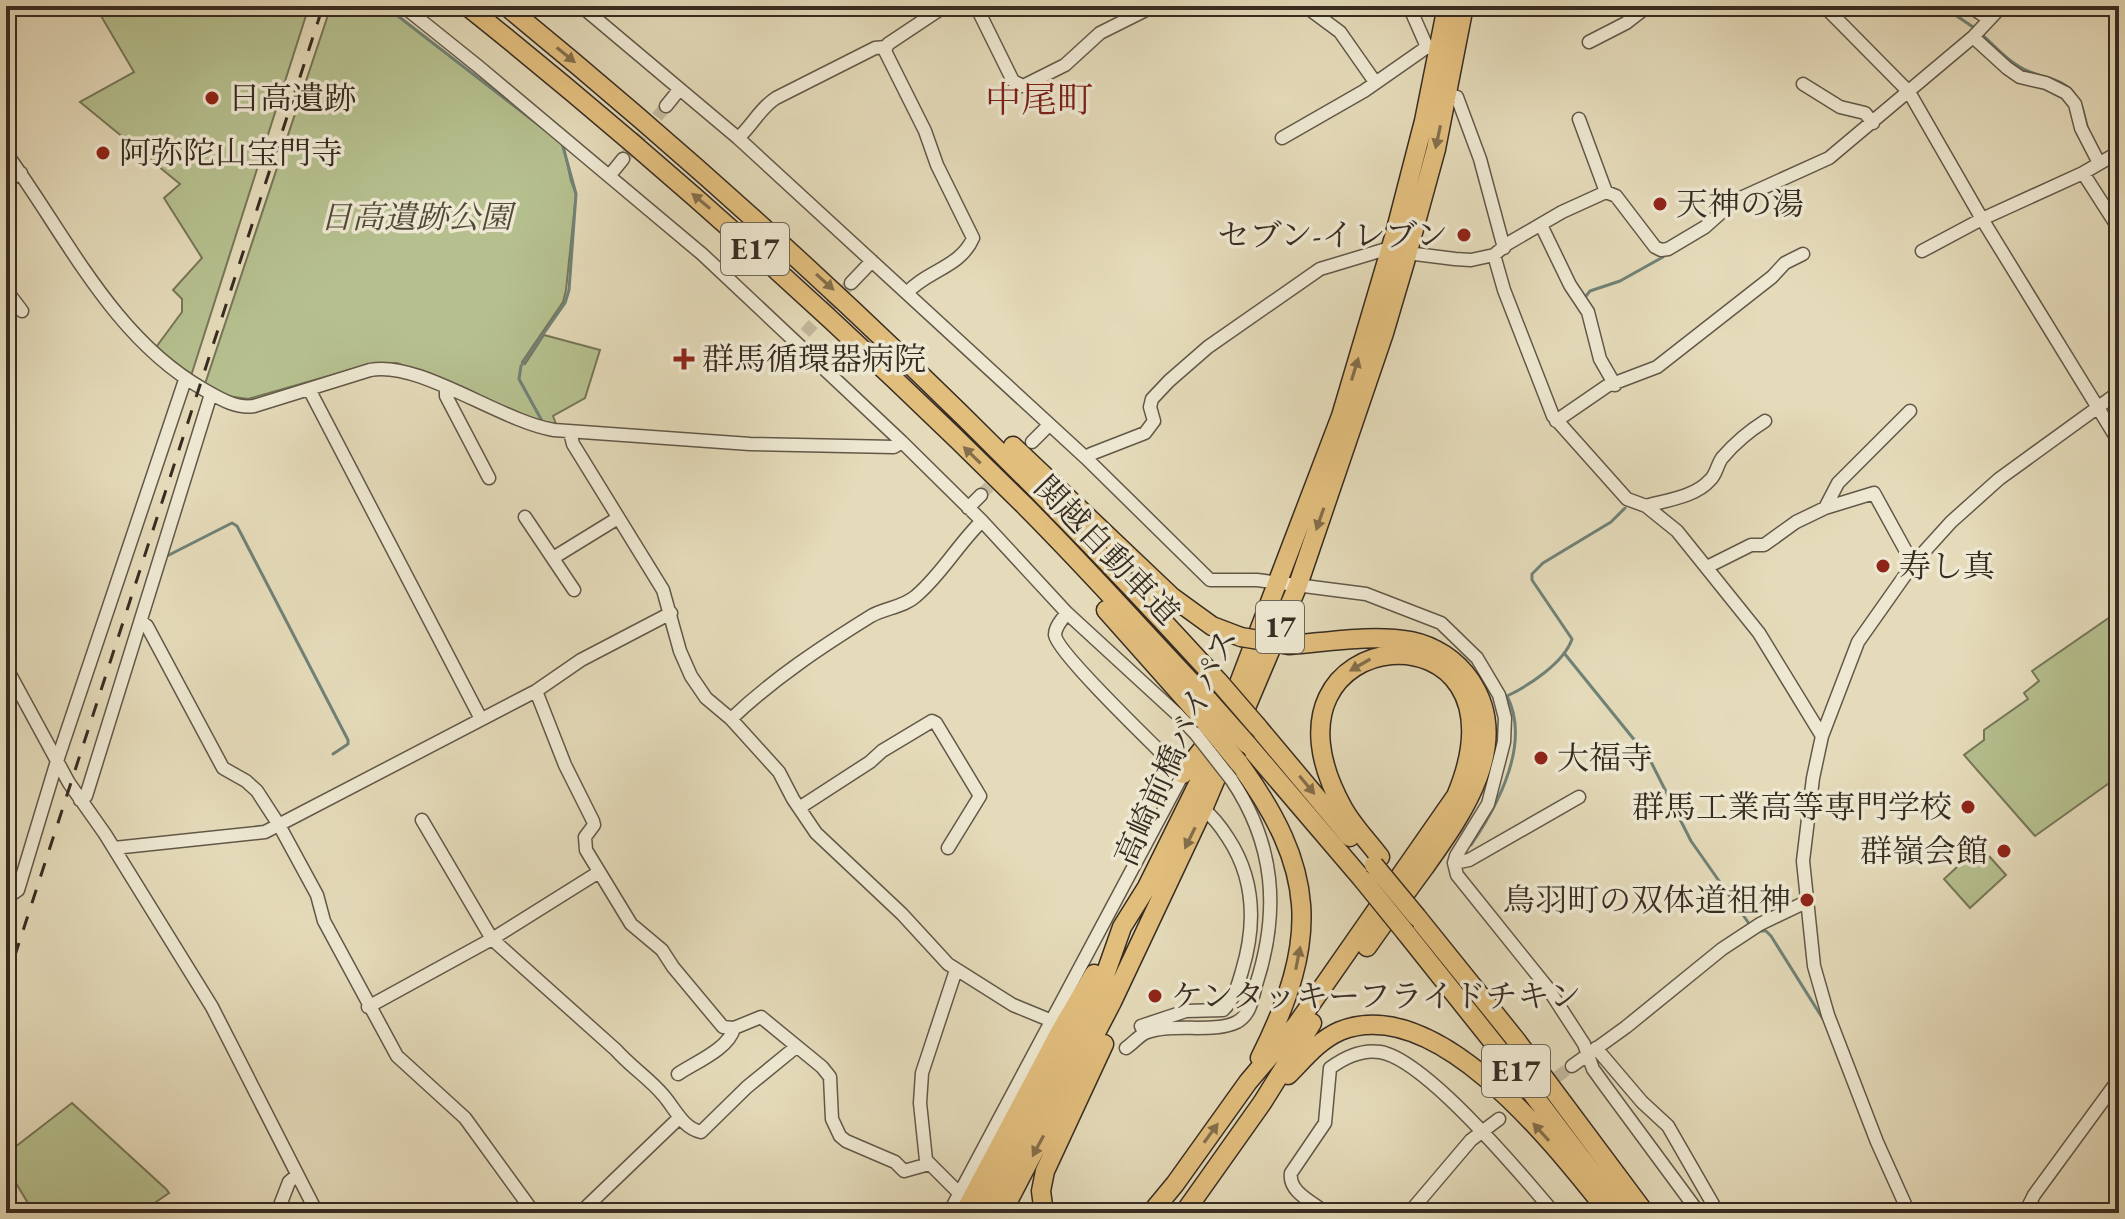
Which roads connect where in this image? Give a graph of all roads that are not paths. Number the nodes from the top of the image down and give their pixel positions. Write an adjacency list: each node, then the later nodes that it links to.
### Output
1 (403, 6): 37 (street)
2 (467, 6): 89 (highway, 関越自動車道 / E17, one-way to 2)
3 (506, 6): 52 (highway, 関越自動車道 / E17, one-way to 52)
4 (581, 6): 23 (street)
5 (945, 6): 19 (street)
6 (976, 6): 7 (street)
7 (1154, 6)
8 (1305, 6): 21 (street)
9 (1409, 6): 20 (street)
10 (1447, 6): 20 (highway, 高崎前橋バイパス / 17)
11 (1464, 6): 25 (highway, 高崎前橋バイパス / 17)
12 (1648, 6): 18 (street)
13 (1824, 6): 24 (street)
14 (1969, 6): 16 (street)
15 (2002, 6): 16 (street)
16 (1989, 19): 17 (street)
17 (1973, 37): 24 (street); 34 (street)
18 (1589, 42)
19 (885, 47): 29 (street); 50 (street)
20 (1433, 49): 21 (street); 43 (highway, 高崎前橋バイパス / 17)
21 (1375, 82): 30 (street)
22 (1803, 84): 28 (street)
23 (679, 90): 26 (street); 29 (street)
24 (1909, 92): 28 (street); 40 (street)
25 (1447, 95): 43 (highway, 高崎前橋バイパス / 17, one-way to 43); 45 (street)
26 (666, 106)
27 (1579, 119): 39 (street)
28 (1873, 123): 39 (street)
29 (738, 138): 47 (street)
30 (1282, 138)
31 (6, 153): 35 (street)
32 (2117, 157): 34 (street)
33 (623, 159): 37 (street)
34 (2099, 163): 36 (street)
35 (21, 173): 38 (street); 53 (street)
36 (2083, 173): 40 (street); 42 (street)
37 (610, 175): 65 (street)
38 (6, 181)
39 (1606, 192): 41 (street)
40 (1982, 219): 44 (street); 59 (street)
41 (1541, 225): 45 (street); 54 (street)
42 (2119, 229)
43 (1399, 251): 45 (street); 68 (street); 80 (highway, 高崎前橋バイパス / 17, one-way to 43); 81 (highway, 高崎前橋バイパス / 17, one-way to 81)
44 (1922, 251)
45 (1499, 252): 61 (street)
46 (1803, 254): 54 (street)
47 (872, 261): 48 (street); 50 (street)
48 (851, 283)
49 (6, 290): 51 (street)
50 (907, 293): 63 (street)
51 (22, 311)
52 (877, 330): 104 (highway, 関越自動車道 / E17, one-way to 104, bridge); 130 (highway, bridge)
53 (185, 380): 58 (street); 93 (street)
54 (1615, 385): 61 (street)
55 (309, 389): 56 (street); 58 (street); 90 (street)
56 (446, 389): 64 (street); 69 (street)
57 (2119, 392): 59 (street)
58 (211, 394): 85 (street)
59 (2097, 407): 67 (street); 78 (street)
60 (1910, 411): 73 (street)
61 (1556, 421): 71 (street)
62 (1765, 421): 71 (street)
63 (1049, 425): 66 (street); 68 (street)
64 (570, 432): 65 (street); 75 (street)
65 (902, 442): 72 (street)
66 (1032, 442)
67 (2119, 442)
68 (1086, 458): 80 (street)
69 (489, 478)
70 (981, 495): 72 (street)
71 (1646, 506): 79 (street)
72 (968, 508): 76 (street)
73 (1825, 508): 78 (street); 79 (street)
74 (525, 517): 77 (street)
75 (618, 518): 77 (street); 83 (street)
76 (982, 521): 84 (street); 91 (street)
77 (553, 558): 82 (street)
78 (1913, 564): 92 (street)
79 (1707, 567): 92 (street)
80 (1278, 582): 81 (street); 88 (highway, 高崎前橋バイパス / 17)
81 (1298, 585): 99 (highway, 高崎前橋バイパス / 17); 105 (street)
82 (574, 590)
83 (671, 613): 87 (street); 91 (street)
84 (1067, 613): 89 (street); 95 (street)
85 (141, 621): 97 (street); 101 (street)
86 (6, 667): 93 (street)
87 (536, 691): 90 (street); 106 (street)
88 (1231, 704): 95 (highway); 109 (highway, 高崎前橋バイパス / 17)
89 (1202, 718): 94 (highway, bridge); 154 (highway, E17, bridge)
90 (481, 719): 101 (street)
91 (731, 719): 98 (street)
92 (1822, 736): 108 (street)
93 (57, 761): 97 (street); 107 (street)
94 (1234, 770): 112 (street); 129 (highway, one-way to 94)
95 (1183, 774): 117 (street)
96 (1579, 797): 105 (street)
97 (80, 800): 102 (street)
98 (799, 808): 103 (street); 113 (street)
99 (1203, 809): 110 (street); 114 (highway, 高崎前橋バイパス / 17, one-way to 114)
100 (422, 820): 111 (street)
101 (279, 825): 102 (street); 115 (street)
102 (114, 848): 135 (street)
103 (948, 848)
104 (1377, 861): 129 (highway, one-way to 104); 155 (highway, 関越自動車道 / E17, bridge)
105 (1454, 863): 123 (street)
106 (599, 872): 111 (street); 119 (street)
107 (6, 898)
108 (1806, 902): 123 (street); 139 (street)
109 (1122, 927): 137 (highway); 145 (highway, 高崎前橋バイパス / 17)
110 (1251, 934): 112 (street); 120 (street)
111 (492, 939): 115 (street); 131 (street)
112 (1268, 939): 116 (street)
113 (956, 970): 117 (street); 134 (street)
114 (1112, 1002): 146 (highway, 高崎前橋バイパス / 17, one-way to 146); 147 (highway)
115 (368, 1007): 142 (street)
116 (1247, 1013): 118 (street); 120 (street)
117 (1052, 1021): 137 (street)
118 (1261, 1021)
119 (734, 1028): 121 (street); 127 (street)
120 (1144, 1033): 122 (street)
121 (796, 1047): 131 (street); 134 (street)
122 (1126, 1048)
123 (1592, 1052): 125 (street); 156 (street); 157 (street)
124 (1314, 1058): 126 (street)
125 (1572, 1066)
126 (1330, 1068): 133 (street); 150 (street)
127 (678, 1074)
128 (2119, 1079): 159 (street)
129 (1248, 1082): 136 (highway, one-way to 129)
130 (1262, 1103): 138 (highway); 153 (highway, one-way to 130)
131 (679, 1118): 143 (street)
132 (1499, 1119): 133 (street)
133 (1482, 1131): 151 (street); 152 (street)
134 (929, 1164): 137 (street)
135 (297, 1175): 140 (street); 141 (street)
136 (1175, 1184): 148 (highway); 149 (highway)
137 (962, 1204): 144 (street)
138 (1190, 1208)
139 (1908, 1211): 158 (street)
140 (277, 1213)
141 (317, 1213)
142 (534, 1213)
143 (580, 1213)
144 (949, 1213)
145 (982, 1213)
146 (1002, 1213)
147 (1044, 1213)
148 (1151, 1213)
149 (1163, 1213)
150 (1326, 1213)
151 (1409, 1213)
152 (1554, 1213)
153 (1609, 1213)
154 (1623, 1213)
155 (1645, 1213)
156 (1699, 1213)
157 (1718, 1213)
158 (1879, 1213)
159 (2025, 1213)

